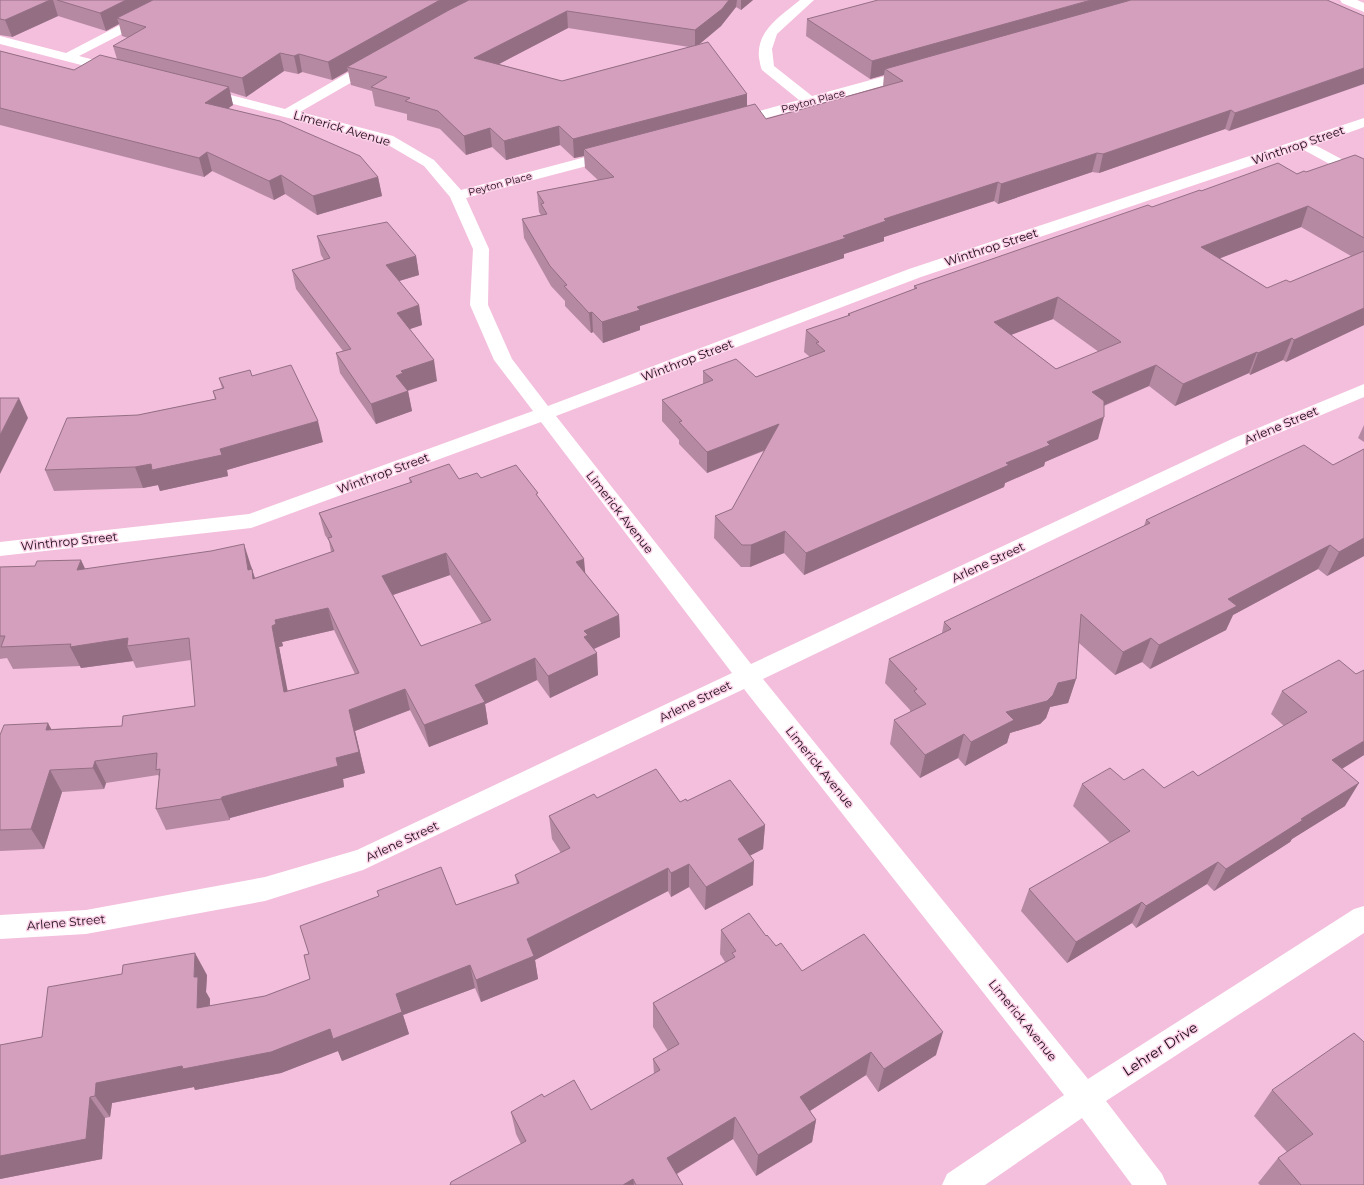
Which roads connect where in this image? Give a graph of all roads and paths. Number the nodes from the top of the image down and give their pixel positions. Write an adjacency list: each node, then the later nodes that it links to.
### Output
1 (178, 0): 7 (street)
2 (808, 0): 11 (street)
3 (1346, 0): 4 (street)
4 (1364, 8)
5 (0, 40): 7 (street)
6 (387, 56): 12 (street)
7 (68, 57): 9 (street)
8 (925, 69): 11 (street, Peyton Place)
9 (136, 75)
10 (182, 86): 12 (street, Limerick Avenue)
11 (811, 102): 14 (street, Peyton Place)
12 (288, 113): 18 (street, Limerick Avenue)
13 (1364, 122): 15 (street, Winthrop Street)
14 (719, 126)
15 (1303, 144): 17 (street); 20 (street, Winthrop Street)
16 (628, 150): 18 (street, Peyton Place)
17 (1364, 177)
18 (457, 196): 20 (street, Limerick Avenue)
19 (1364, 390): 22 (street, Arlene Street)
20 (544, 414): 21 (street, Winthrop Street); 22 (street, Limerick Avenue)
21 (0, 549)
22 (747, 676): 24 (street, Arlene Street); 25 (street, Limerick Avenue)
23 (1364, 918): 25 (street, Lehrer Drive)
24 (0, 927)
25 (1085, 1098): 26 (street, Lehrer Drive); 27 (street, Limerick Avenue)
26 (958, 1185)
27 (1151, 1185)

